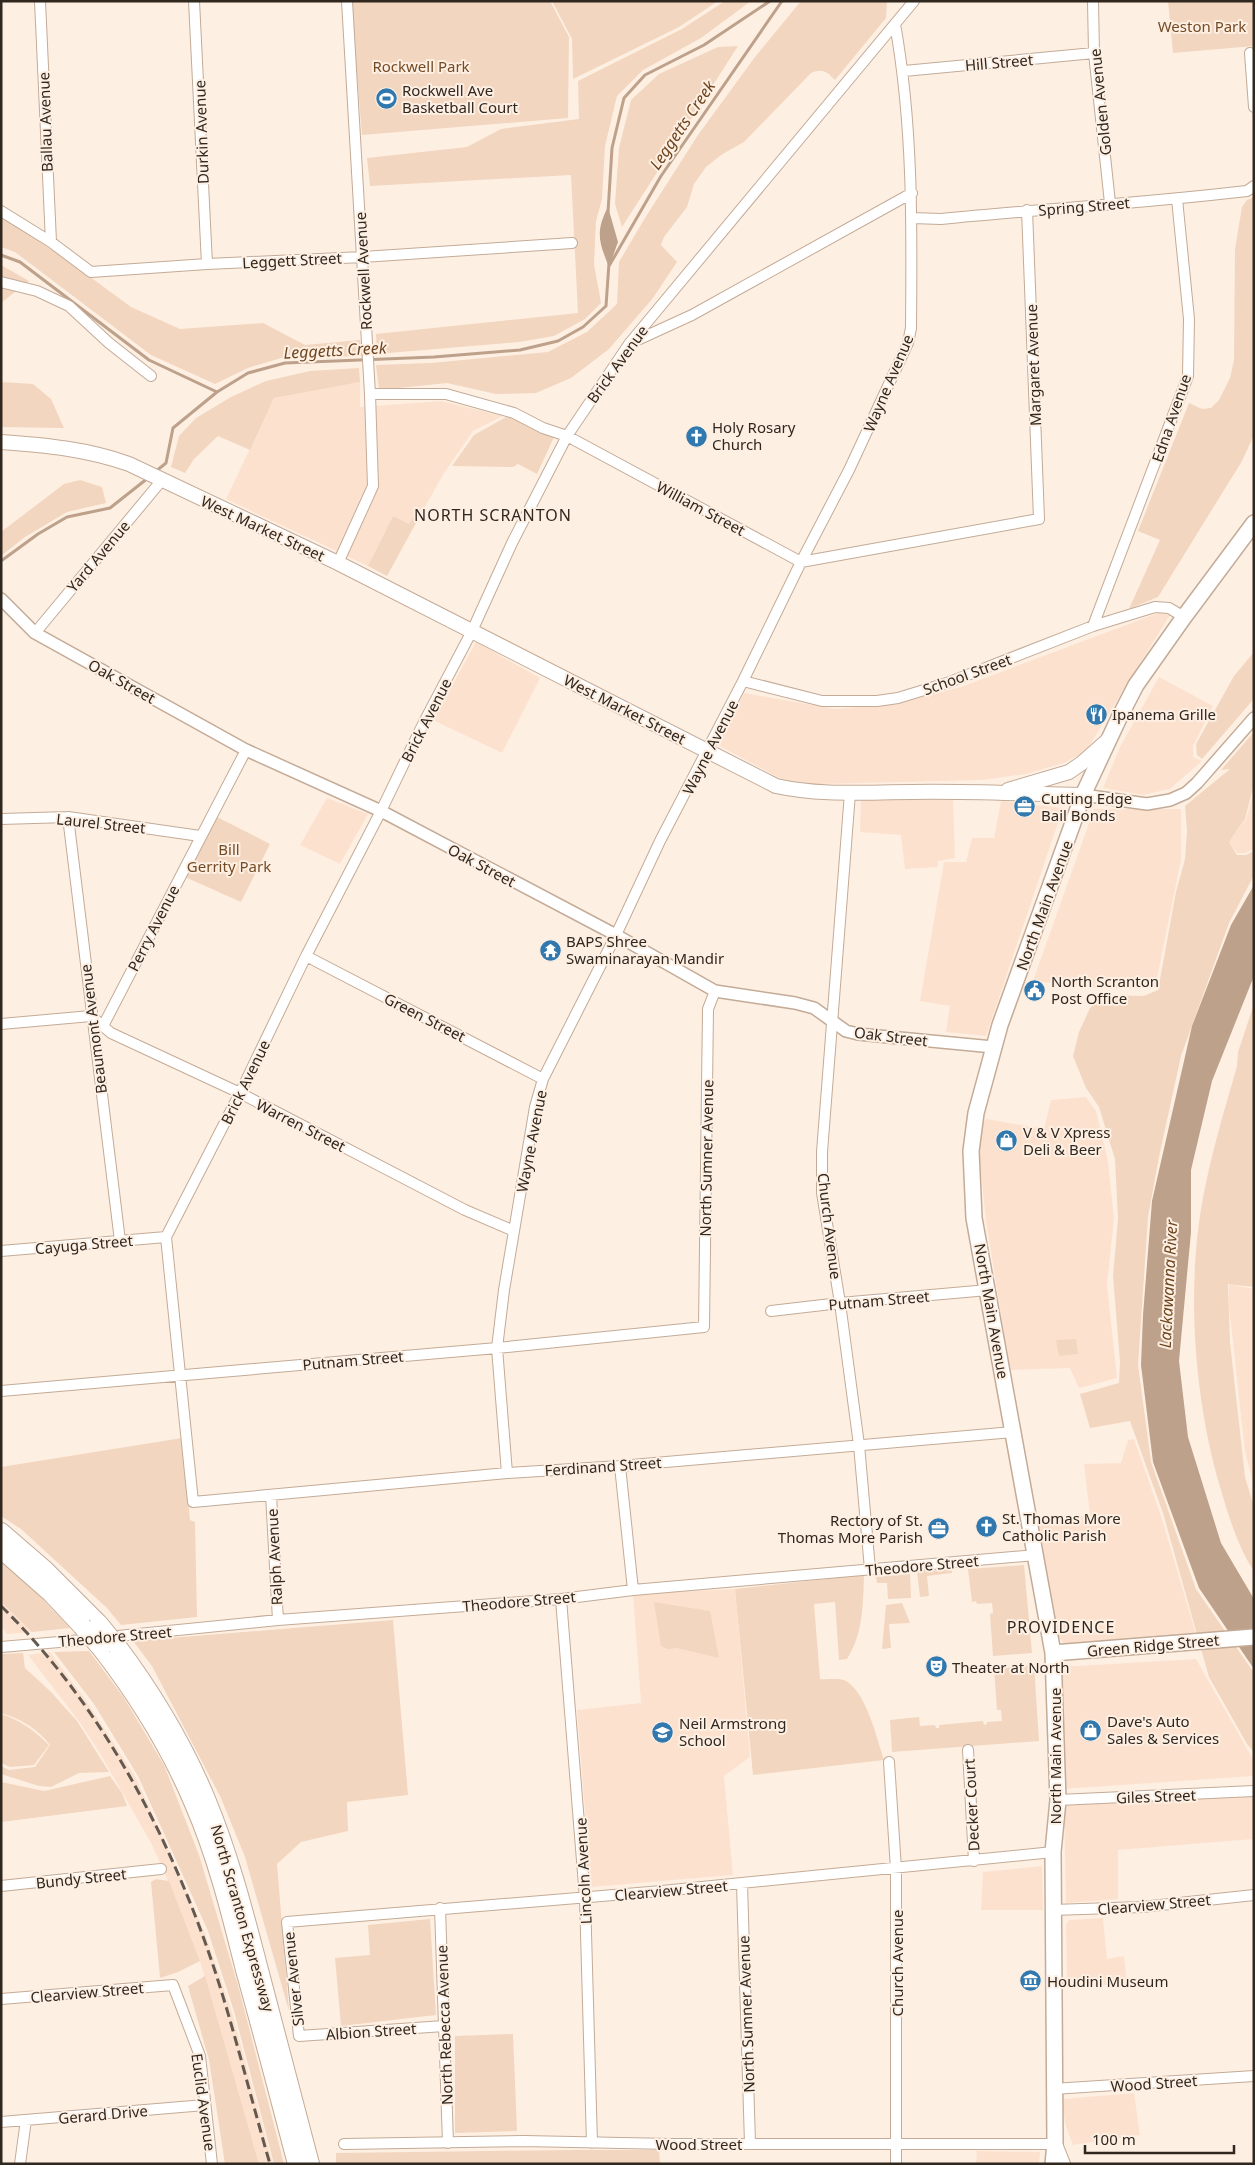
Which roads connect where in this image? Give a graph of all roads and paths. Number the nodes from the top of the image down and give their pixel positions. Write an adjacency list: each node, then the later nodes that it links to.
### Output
1 (40, 1): 18 (street, Ballau Avenue)
2 (194, 1): 21 (street, Durkin Avenue)
3 (347, 1): 20 (street, Rockwell Avenue)
4 (914, 1): 6 (street, Brick Avenue)
5 (1093, 1): 7 (street, Golden Avenue)
6 (895, 24): 9 (street, Wayne Avenue); 23 (street, Brick Avenue)
7 (1094, 53): 9 (street, Hill Street); 14 (street, Golden Avenue)
8 (1250, 53): 10 (street)
9 (904, 71): 12 (street, Wayne Avenue)
10 (1254, 107)
11 (1254, 186): 13 (street, Spring Street)
12 (912, 193): 17 (street, Wayne Avenue); 23 (street)
13 (1177, 199): 14 (street, Spring Street); 34 (street, Edna Avenue)
14 (1110, 203): 15 (street, Spring Street)
15 (1027, 210): 17 (street, Spring Street); 30 (street, Margaret Avenue)
16 (1, 211): 18 (street, Leggett Street)
17 (912, 218): 30 (street, Wayne Avenue)
18 (51, 242): 21 (street, Leggett Street)
19 (572, 243): 20 (street, Leggett Street)
20 (363, 257): 21 (street, Leggett Street); 25 (street, Rockwell Avenue)
21 (206, 264)
22 (1, 282): 24 (street)
23 (629, 344): 26 (street, Brick Avenue)
24 (151, 376)
25 (370, 394): 26 (street, William Street); 31 (street, Rockwell Avenue)
26 (567, 436): 30 (street, William Street); 35 (street, Brick Avenue)
27 (1, 442): 28 (main road, West Market Street)
28 (162, 480): 31 (main road, West Market Street); 36 (street, Yard Avenue)
29 (1254, 524): 33 (main road, North Main Avenue)
30 (801, 562): 37 (street, Wayne Avenue)
31 (338, 563): 35 (main road, West Market Street)
32 (1, 599): 36 (street, Oak Street)
33 (1184, 617): 34 (street, School Street); 39 (main road, North Main Avenue)
34 (1093, 626): 37 (street, School Street)
35 (472, 630): 41 (main road, West Market Street); 45 (street, Brick Avenue)
36 (35, 633): 40 (street, Oak Street)
37 (744, 681): 41 (street, Wayne Avenue)
38 (1254, 718): 44 (street, West Market Street)
39 (1109, 740): 43 (main road); 44 (main road, North Main Avenue)
40 (246, 750): 45 (street, Oak Street); 48 (street, Perry Avenue)
41 (708, 752): 42 (main road, West Market Street); 49 (street, Wayne Avenue)
42 (850, 793): 43 (main road, West Market Street); 53 (street, Church Avenue)
43 (998, 794): 44 (main road, West Market Street)
44 (1083, 795): 56 (main road, North Main Avenue)
45 (381, 811): 49 (street, Oak Street); 50 (street, Brick Avenue)
46 (68, 817): 47 (street, Laurel Street); 48 (street, Laurel Street); 52 (street, Beaumont Avenue)
47 (1, 819)
48 (200, 836): 55 (street, Perry Avenue)
49 (616, 935): 51 (street, Oak Street); 57 (street, Wayne Avenue)
50 (306, 956): 57 (street, Green Street); 58 (street, Brick Avenue)
51 (716, 991): 53 (street, Oak Street); 66 (street, North Sumner Avenue)
52 (92, 1016): 54 (street); 55 (street, Warren Street); 61 (street, Beaumont Avenue)
53 (832, 1022): 56 (street, Oak Street); 64 (street, Church Avenue)
54 (1, 1024)
55 (103, 1026): 58 (street, Warren Street)
56 (993, 1047): 63 (main road, North Main Avenue)
57 (543, 1079): 59 (street, Wayne Avenue)
58 (240, 1093): 59 (street, Warren Street); 60 (street, Brick Avenue)
59 (514, 1231): 67 (street, Wayne Avenue)
60 (166, 1237): 61 (street, Cayuga Street); 68 (street)
61 (120, 1241): 62 (street, Cayuga Street)
62 (1, 1251)
63 (988, 1290): 64 (street, Putnam Street); 70 (main road, North Main Avenue)
64 (840, 1303): 65 (street, Putnam Street); 71 (street, Church Avenue)
65 (771, 1311)
66 (704, 1326): 67 (street, Putnam Street)
67 (497, 1348): 68 (street, Putnam Street); 73 (street, Wayne Avenue)
68 (180, 1374): 69 (street, Putnam Street); 74 (street, Ferdinand Street)
69 (1, 1391)
70 (1014, 1432): 71 (street, Ferdinand Street); 77 (main road, North Main Avenue)
71 (859, 1445): 72 (street, Ferdinand Street); 78 (street, Church Avenue)
72 (620, 1466): 73 (street, Ferdinand Street); 79 (street)
73 (507, 1473): 74 (street, Ferdinand Street)
74 (271, 1495): 81 (street, Ralph Avenue)
75 (1, 1532): 82 (highway, North Scranton Expressway)
76 (1, 1549): 82 (highway, North Scranton Expressway)
77 (1036, 1555): 78 (street, Theodore Street); 86 (main road, North Main Avenue)
78 (870, 1569): 79 (street, Theodore Street)
79 (633, 1590): 80 (street, Theodore Street)
80 (561, 1599): 81 (street, Theodore Street); 98 (street, Lincoln Avenue)
81 (278, 1620): 84 (street, Theodore Street)
82 (91, 1625): 85 (highway, North Scranton Expressway, bridge)
83 (1254, 1637): 86 (main road, Green Ridge Street)
84 (1, 1647)
85 (109, 1647): 119 (highway, North Scranton Expressway); 120 (highway, North Scranton Expressway)
86 (1053, 1654): 90 (main road, North Main Avenue)
87 (968, 1750): 92 (street, Decker Court)
88 (889, 1762): 93 (street, Church Avenue)
89 (1254, 1791): 90 (street, Giles Street)
90 (1058, 1800): 91 (main road, North Main Avenue)
91 (1053, 1852): 92 (street, Clearview Street); 100 (main road, North Main Avenue)
92 (974, 1861): 93 (street, Clearview Street)
93 (896, 1869): 95 (street, Clearview Street); 114 (street, Church Avenue)
94 (161, 1870): 96 (street, Bundy Street)
95 (742, 1884): 98 (street, Clearview Street); 113 (street, North Sumner Avenue)
96 (1, 1886)
97 (1254, 1896): 100 (street, Clearview Street)
98 (585, 1898): 99 (street, Clearview Street); 112 (street, Lincoln Avenue)
99 (440, 1908): 101 (street, Clearview Street); 104 (street, North Rebecca Avenue)
100 (1053, 1910): 107 (main road, North Main Avenue)
101 (287, 1922): 105 (street, Silver Avenue)
102 (173, 1985): 103 (street, Clearview Street); 108 (street, Euclid Avenue)
103 (1, 1999)
104 (444, 2026): 105 (street, Albion Street); 111 (street, North Rebecca Avenue)
105 (299, 2036)
106 (1254, 2076): 107 (street, Wood Street)
107 (1053, 2089): 116 (main road, North Main Avenue)
108 (205, 2105): 109 (street, Gerard Drive); 118 (street, Euclid Avenue)
109 (26, 2120): 110 (street, Gerard Drive); 117 (street)
110 (1, 2122)
111 (448, 2143): 112 (street, Wood Street); 115 (street, Wood Street)
112 (592, 2143): 113 (street, Wood Street)
113 (750, 2143): 114 (street, Wood Street)
114 (897, 2143): 116 (street, Wood Street); 121 (street, Church Avenue)
115 (344, 2144)
116 (1055, 2144): 122 (main road, North Main Avenue); 123 (main road)
117 (20, 2164)
118 (212, 2164)
119 (297, 2164)
120 (310, 2164)
121 (896, 2164)
122 (1053, 2164)
123 (1063, 2164)

